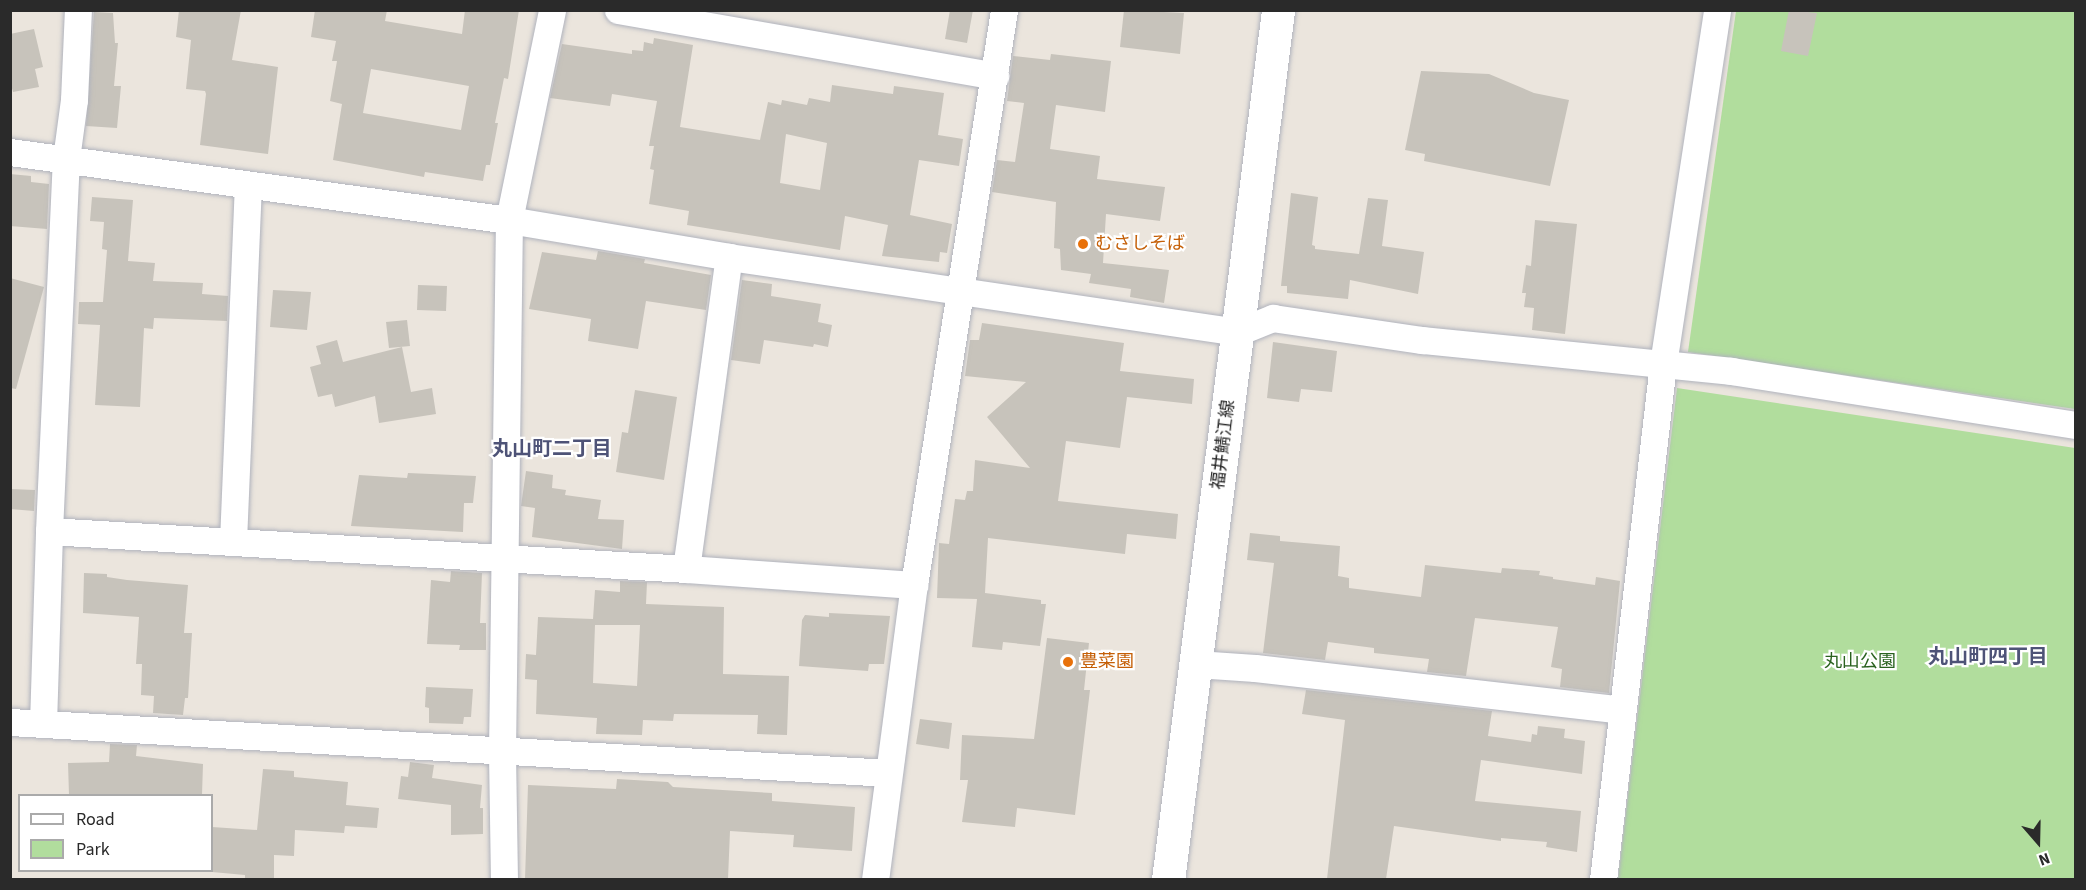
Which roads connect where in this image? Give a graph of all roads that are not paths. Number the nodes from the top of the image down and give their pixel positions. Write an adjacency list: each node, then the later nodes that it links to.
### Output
1 (78, 10): 9 (street)
2 (552, 10): 11 (street)
3 (618, 10): 7 (street)
4 (1004, 10): 7 (street)
5 (1278, 10): 14 (main road, 福井鯖江線)
6 (1717, 10): 15 (street)
7 (995, 76): 13 (street)
8 (10, 152): 9 (street)
9 (66, 159): 10 (street); 17 (street)
10 (248, 186): 11 (street); 18 (street)
11 (509, 220): 12 (street); 19 (street)
12 (729, 257): 13 (street); 20 (street)
13 (960, 291): 14 (street); 21 (street)
14 (1238, 332): 15 (street); 22 (main road, 福井鯖江線)
15 (1663, 364): 16 (street); 23 (street)
16 (2076, 425)
17 (48, 531): 18 (street); 25 (street)
18 (233, 541): 19 (street)
19 (506, 558): 20 (street); 26 (street)
20 (686, 569): 21 (street)
21 (914, 585): 27 (street)
22 (1196, 664): 23 (street); 30 (main road, 福井鯖江線)
23 (1622, 710): 31 (street)
24 (10, 722): 25 (street)
25 (43, 724): 26 (street)
26 (502, 753): 27 (street); 28 (street)
27 (889, 773): 29 (street)
28 (504, 879)
29 (875, 879)
30 (1168, 879)
31 (1603, 879)

